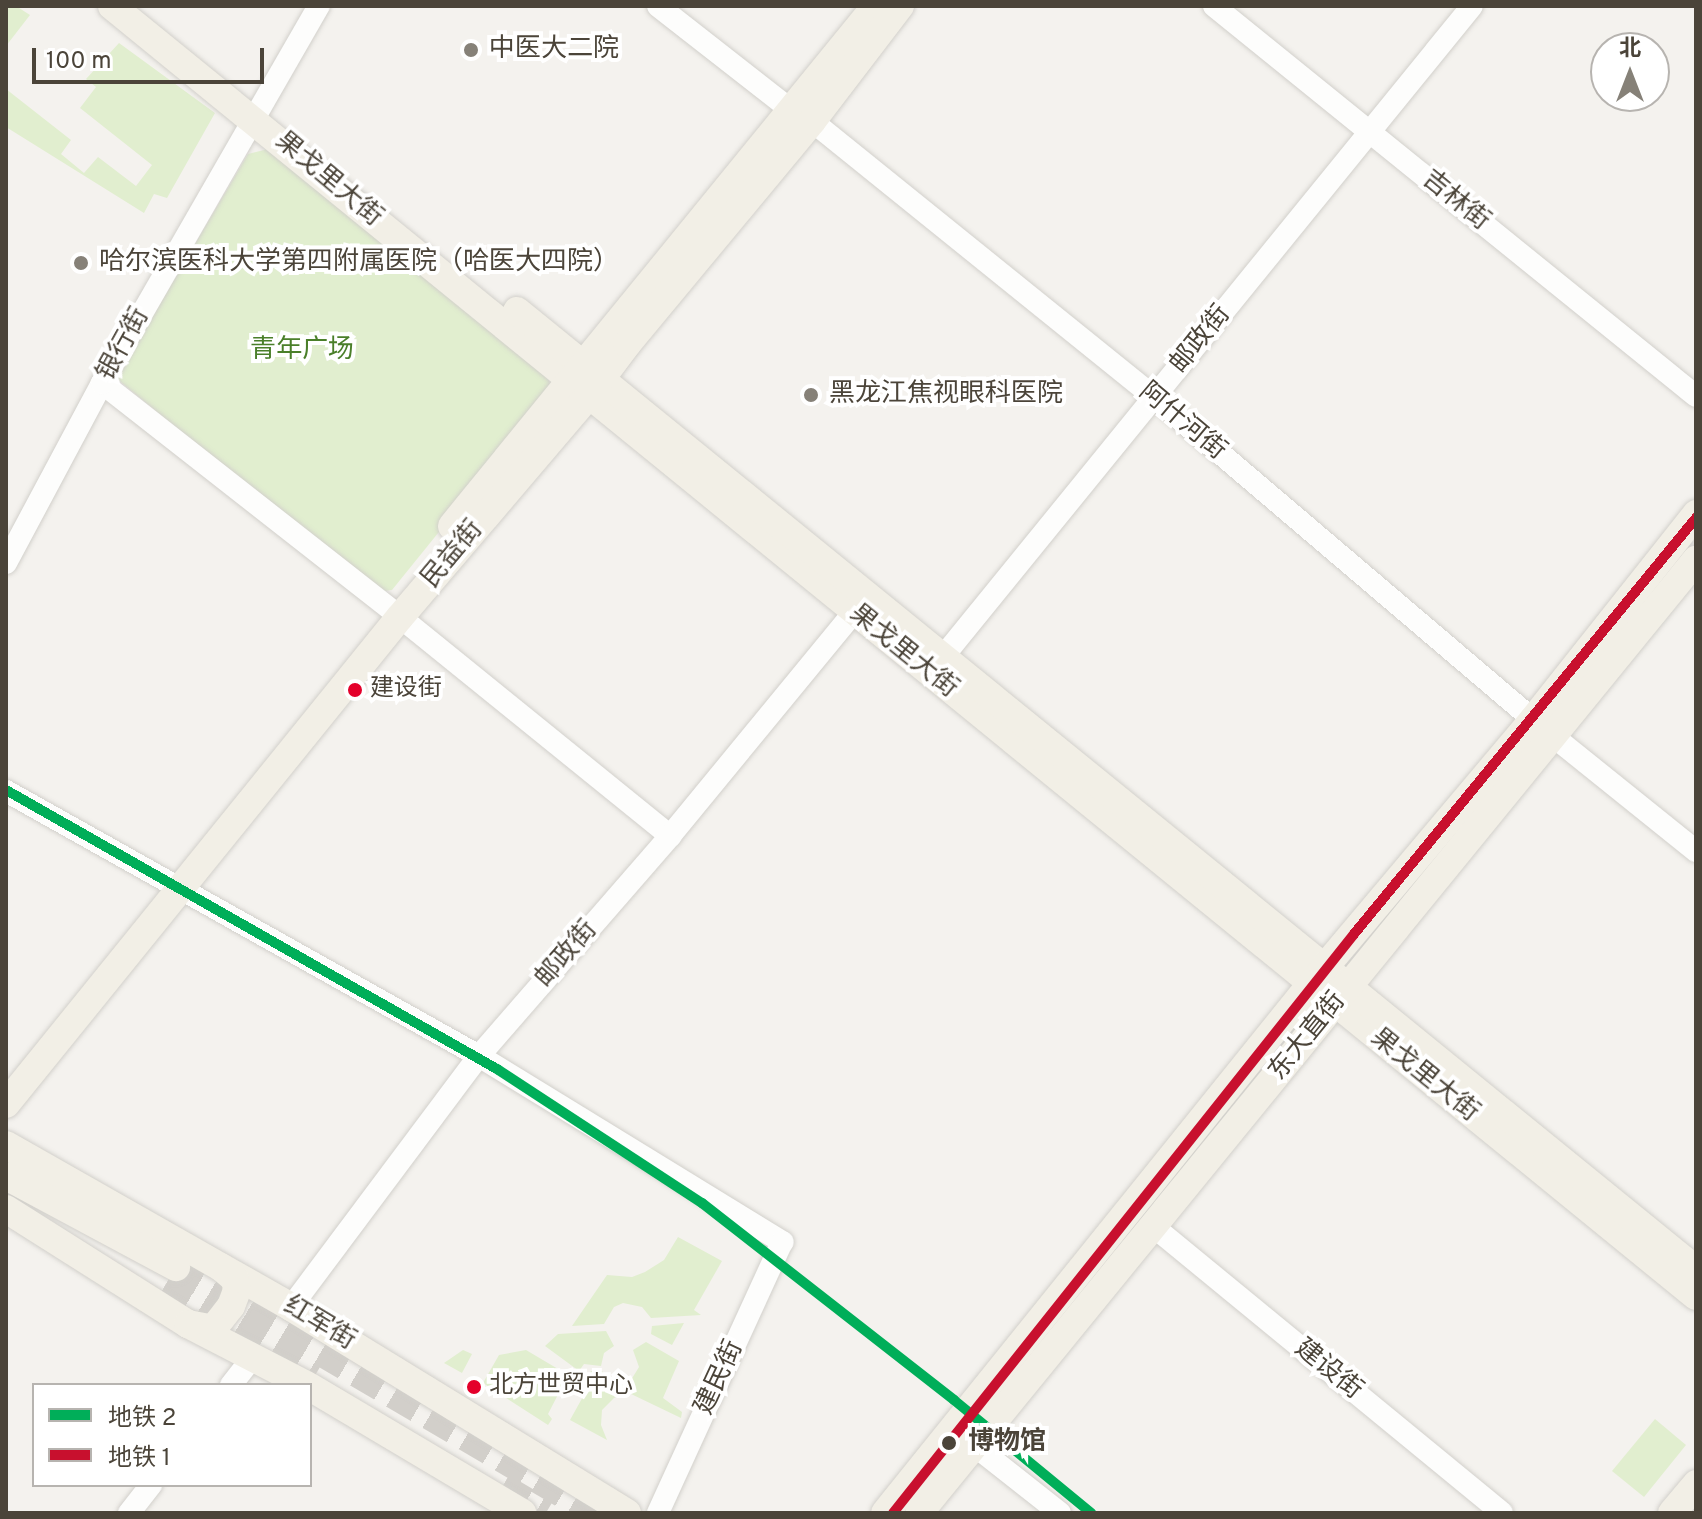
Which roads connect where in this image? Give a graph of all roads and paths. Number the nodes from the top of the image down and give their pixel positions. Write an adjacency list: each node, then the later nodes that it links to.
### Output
1 (112, 6): 9 (main road, 果戈里大街)
2 (141, 6): 9 (main road, 果戈里大街)
3 (319, 6): 9 (street, 银行街)
4 (658, 6): 10 (street, 阿什河街)
5 (876, 6): 10 (main road, 民益街)
6 (900, 6): 10 (main road, 民益街)
7 (1214, 6): 11 (street, 吉林街)
8 (1472, 6): 11 (street, 邮政街)
9 (257, 111): 12 (main road, 果戈里大街); 13 (street, 银行街)
10 (802, 116): 12 (main road, 民益街); 15 (street, 阿什河街)
11 (1370, 132): 14 (street, 吉林街); 15 (street, 邮政街)
12 (586, 381): 19 (main road, 民益街); 20 (main road, 果戈里大街); 21 (main road, 果戈里大街)
13 (102, 383): 18 (street, 银行街); 19 (street)
14 (1696, 396)
15 (1154, 397): 21 (street, 邮政街); 22 (street, 阿什河街)
16 (1696, 514): 22 (main road, 东大直街)
17 (1696, 560): 22 (main road, 东大直街)
18 (6, 563)
19 (393, 612): 24 (street); 26 (main road, 民益街)
20 (853, 613): 21 (main road, 果戈里大街); 24 (street, 邮政街)
21 (936, 665): 27 (main road, 果戈里大街)
22 (1543, 728): 25 (street, 阿什河街); 27 (main road, 东大直街); 28 (main road, 东大直街)
23 (6, 791): 26 (street)
24 (670, 836): 29 (street, 邮政街)
25 (1696, 851)
26 (173, 883): 29 (street); 30 (main road, 民益街); 31 (main road, 民益街)
27 (1317, 976): 28 (main road, 果戈里大街); 53 (main road, 东大直街)
28 (1342, 996): 36 (main road, 东大直街); 38 (main road, 果戈里大街); 39 (main road, 果戈里大街)
29 (479, 1056): 40 (street, 邮政街); 52 (street, 建民街)
30 (6, 1078)
31 (6, 1104)
32 (6, 1145): 37 (main road, 红军街)
33 (6, 1176): 34 (main road)
34 (6, 1191)
35 (6, 1209): 41 (main road)
36 (1154, 1227): 46 (main road, 东大直街); 56 (street, 建设街)
37 (222, 1268): 40 (main road, 红军街); 41 (main road)
38 (1696, 1270)
39 (1696, 1296)
40 (291, 1307): 51 (main road, 红军街)
41 (188, 1324): 42 (main road)
42 (253, 1357): 43 (street); 44 (main road)
43 (233, 1383)
44 (302, 1383)
45 (312, 1388): 50 (main road)
46 (975, 1446): 54 (main road, 东大直街); 55 (street)
47 (1696, 1484): 57 (main road)
48 (149, 1487): 49 (street)
49 (129, 1513)
50 (522, 1513)
51 (627, 1513)
52 (658, 1513)
53 (885, 1513)
54 (919, 1513)
55 (1060, 1513)
56 (1502, 1513)
57 (1672, 1513)

